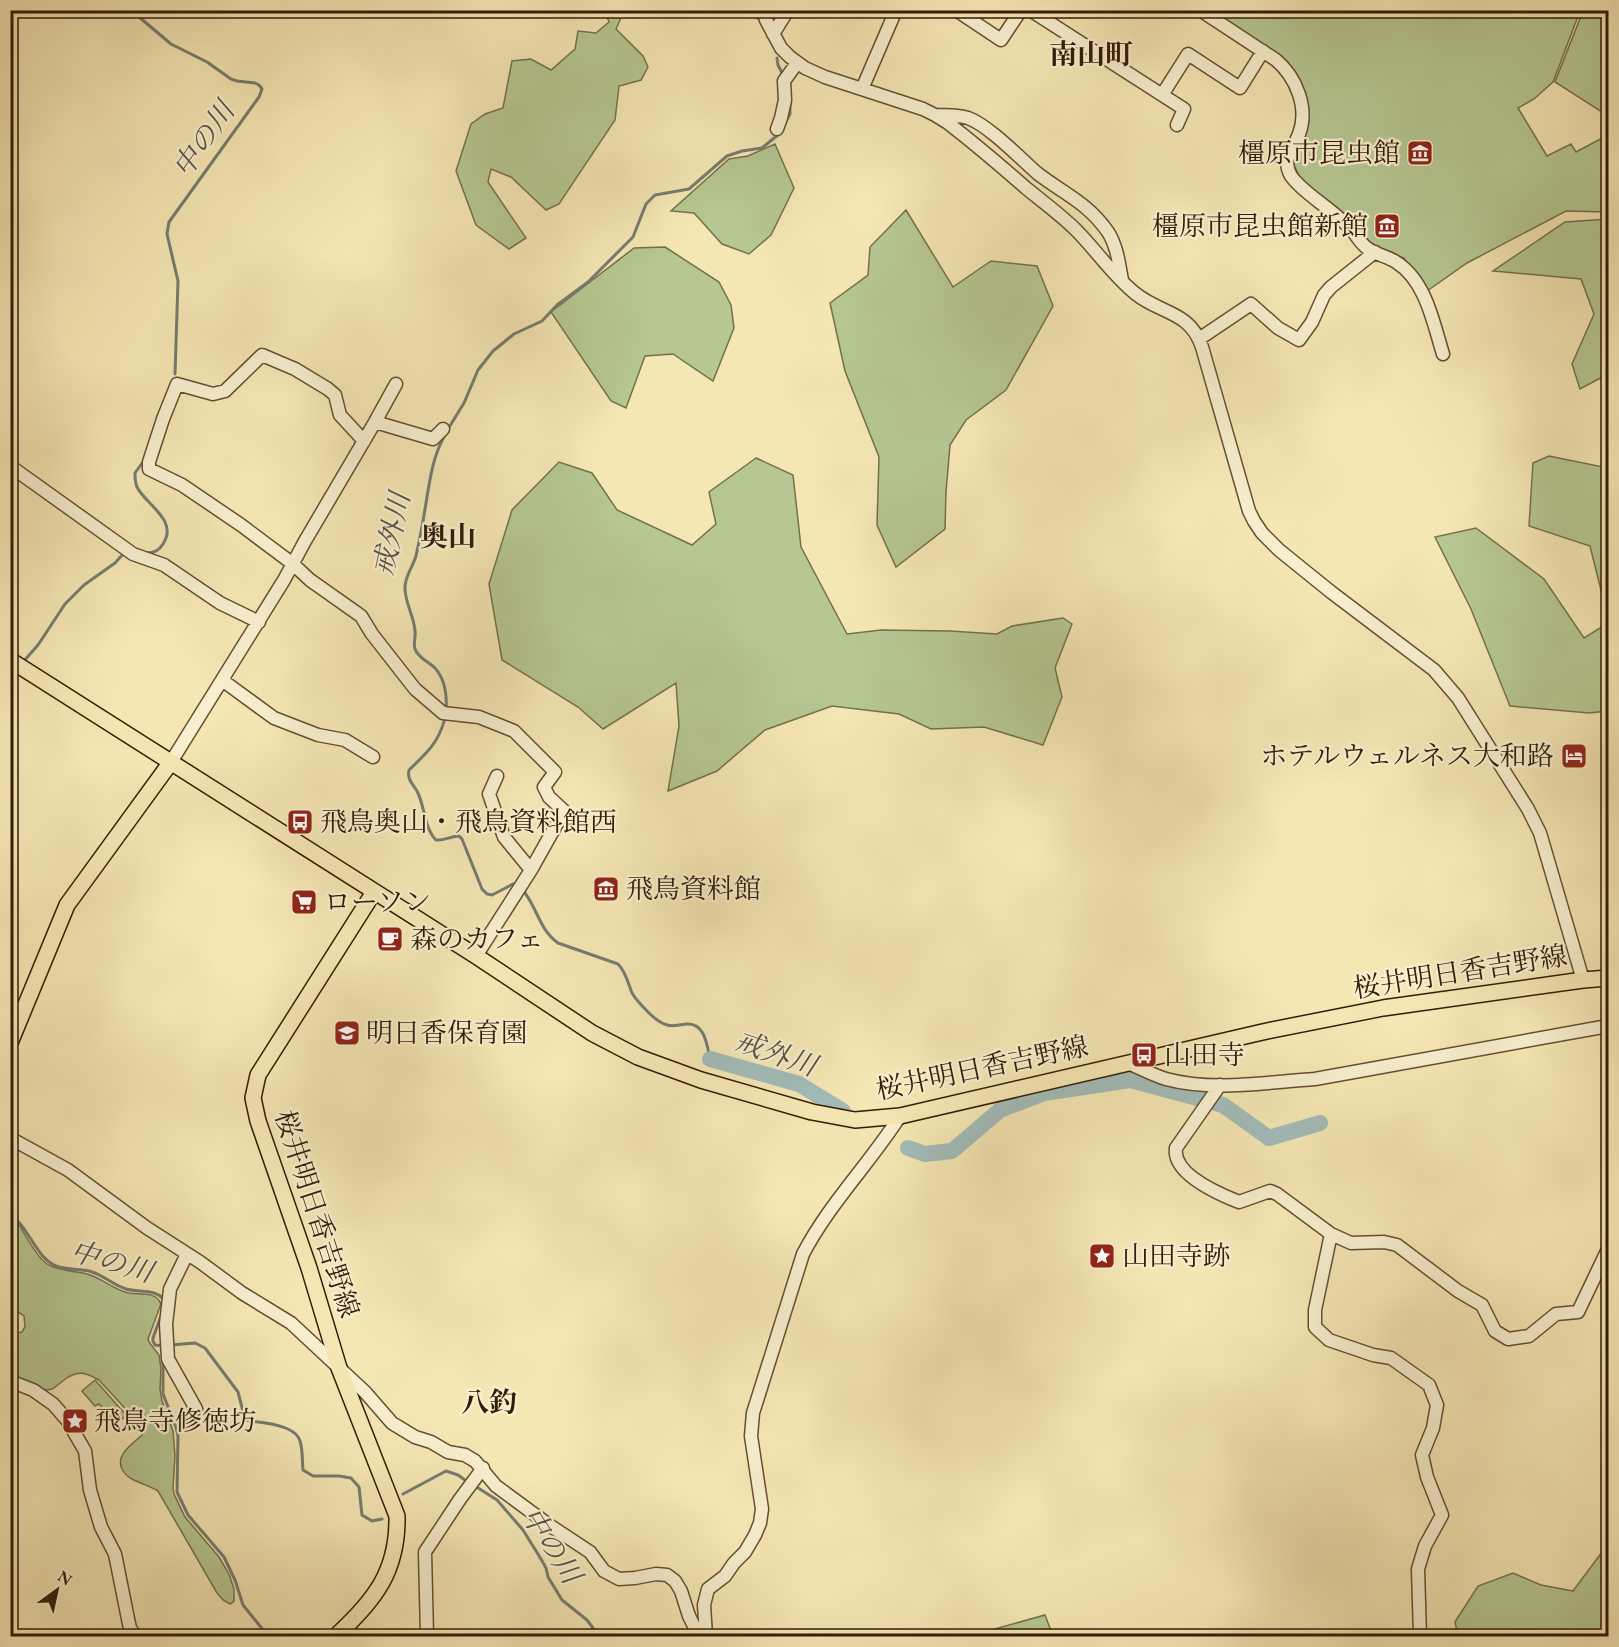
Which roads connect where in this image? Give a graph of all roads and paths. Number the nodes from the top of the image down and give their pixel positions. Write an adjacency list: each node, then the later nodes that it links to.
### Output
1 (764, 10): 8 (street)
2 (788, 10): 8 (street)
3 (896, 10): 11 (street)
4 (956, 10): 5 (street)
5 (1021, 10)
6 (1030, 10): 12 (street)
7 (1200, 10): 9 (street)
8 (773, 34): 10 (street)
9 (1263, 51): 12 (street); 16 (street)
10 (797, 63): 11 (street); 15 (street)
11 (862, 89): 13 (street)
12 (1162, 95): 14 (street)
13 (935, 115): 17 (street); 17 (street)
14 (1177, 125)
15 (777, 129)
16 (1375, 252): 18 (street); 19 (street)
17 (1122, 282): 18 (street)
18 (1199, 339): 36 (street)
19 (1443, 354)
20 (396, 384): 21 (street)
21 (375, 422): 22 (street); 23 (street)
22 (443, 429)
23 (364, 441): 25 (street); 25 (street)
24 (10, 466): 26 (street)
25 (293, 564): 26 (street); 32 (street)
26 (259, 622): 28 (street)
27 (15, 663): 30 (main road)
28 (222, 680): 29 (street); 30 (street)
29 (373, 757)
30 (171, 762): 33 (main road); 38 (main road)
31 (497, 776): 32 (street)
32 (531, 870): 34 (street)
33 (374, 892): 34 (main road, 桜井明日香吉野線); 46 (main road, 桜井明日香吉野線)
34 (476, 956): 41 (main road, 桜井明日香吉野線)
35 (1608, 978): 36 (main road, 桜井明日香吉野線)
36 (1583, 980): 39 (main road, 桜井明日香吉野線)
37 (1608, 1026): 40 (street)
38 (10, 1043)
39 (1128, 1063): 40 (street); 41 (main road, 桜井明日香吉野線)
40 (1220, 1085): 43 (street)
41 (900, 1116): 54 (street)
42 (10, 1138): 45 (street)
43 (1331, 1234): 44 (street); 55 (street)
44 (1608, 1249)
45 (187, 1254): 46 (street); 48 (street)
46 (339, 1368): 49 (street); 51 (main road, 桜井明日香吉野線)
47 (10, 1381): 50 (street)
48 (196, 1409)
49 (483, 1468): 52 (street); 53 (street)
50 (135, 1636)
51 (336, 1636)
52 (427, 1636)
53 (699, 1636)
54 (706, 1636)
55 (1420, 1636)

